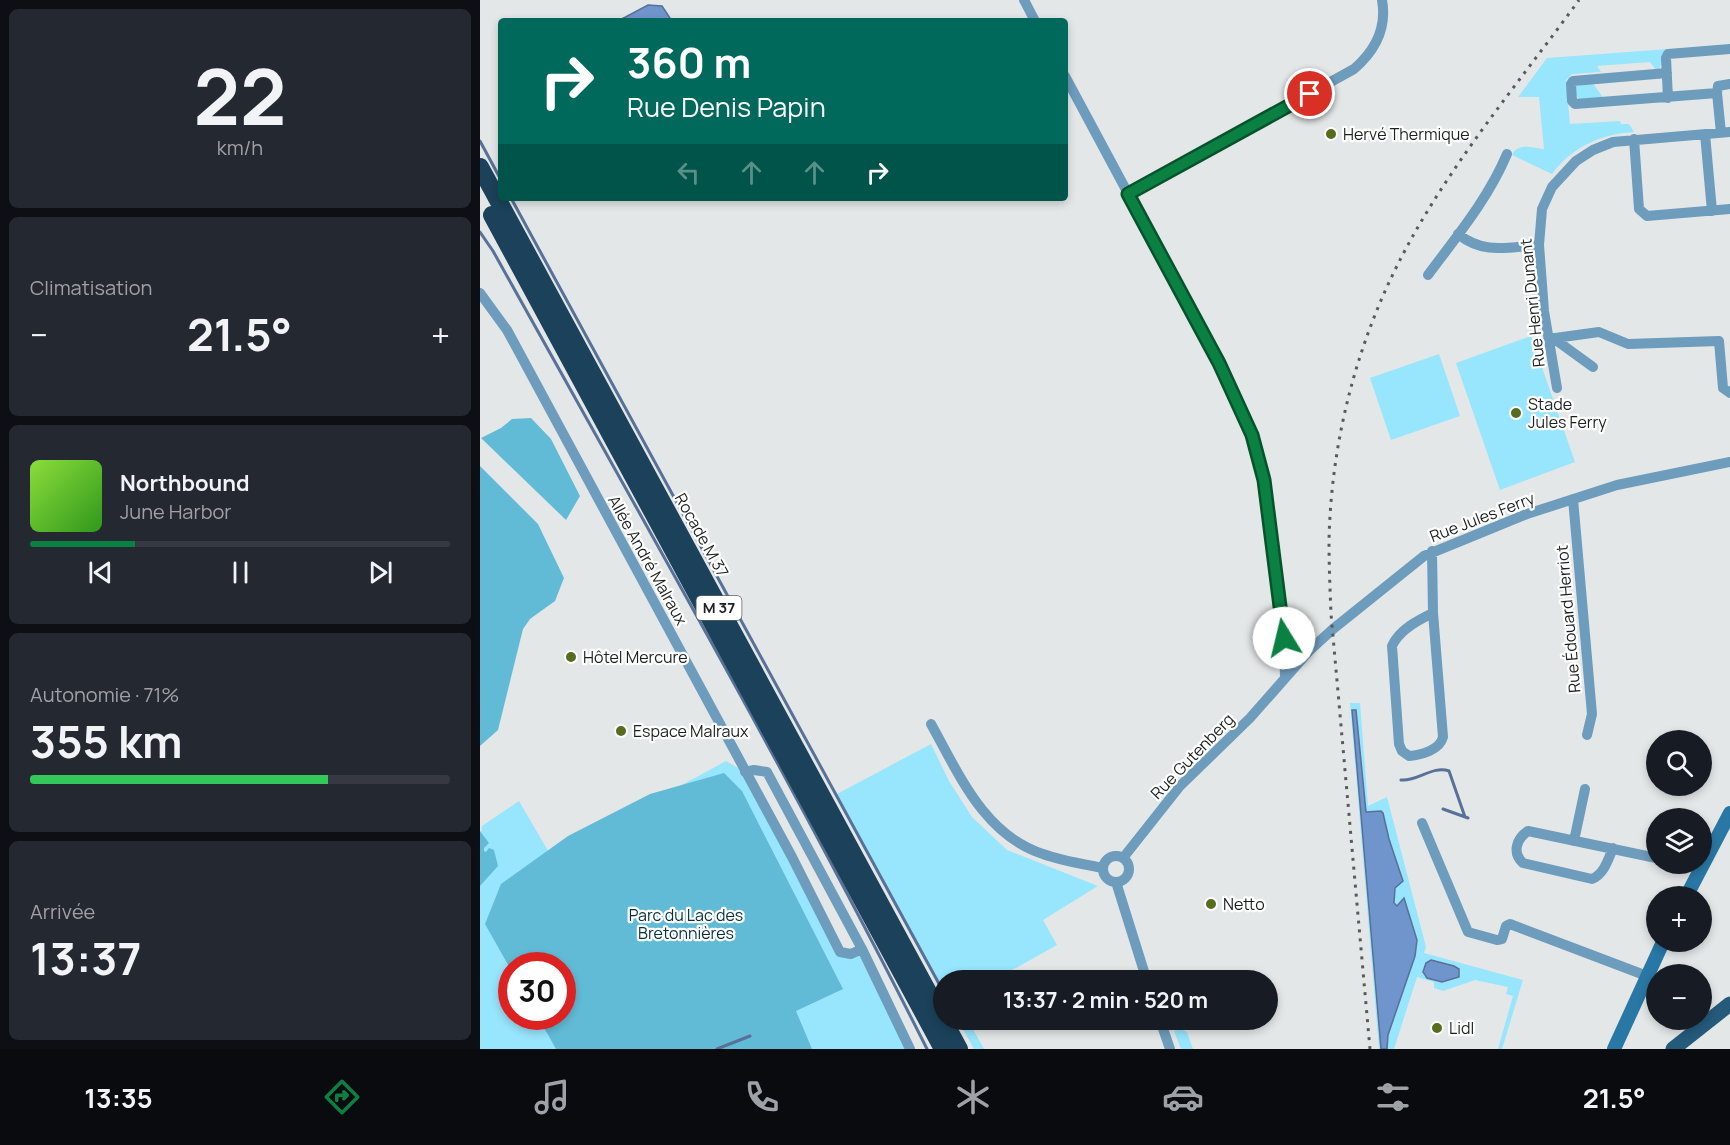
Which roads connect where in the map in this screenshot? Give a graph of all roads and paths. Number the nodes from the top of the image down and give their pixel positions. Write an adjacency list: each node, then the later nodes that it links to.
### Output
1 (1024, 0): 3 (street)
2 (1382, 0): 16 (street)
3 (1033, 18)
4 (1730, 49): 5 (street)
5 (1666, 73): 9 (street); 9 (street)
6 (1068, 82): 16 (street)
7 (1730, 84): 8 (street)
8 (1717, 93): 9 (street); 10 (street, Rue Henri Dunant)
9 (1668, 98)
10 (1725, 132): 11 (street, Rue Henri Dunant)
11 (1705, 134): 12 (street, Rue Henri Dunant); 20 (street)
12 (1634, 139): 20 (street); 23 (street, Rue Henri Dunant)
13 (1507, 154): 22 (street)
14 (480, 167): 17 (highway, Rocade M 37 / M 37)
15 (480, 192): 26 (highway, Rocade M 37 / M 37)
16 (1128, 194): 35 (street)
17 (498, 200)
18 (498, 201): 59 (highway, Rocade M 37 / M 37)
19 (1730, 209): 20 (street)
20 (1712, 211)
21 (480, 219): 26 (highway, M 37)
22 (1458, 234): 23 (street); 24 (street)
23 (1539, 245): 27 (street, Rue Henri Dunant)
24 (1428, 275)
25 (480, 293): 40 (street, Allée André Malraux)
26 (534, 296): 58 (highway, Rocade M 37 / M 37)
27 (1550, 338): 28 (street); 29 (street, Rue Henri Dunant); 30 (street)
28 (1593, 367)
29 (1557, 388)
30 (1730, 393)
31 (1730, 462): 32 (street, Rue Jules Ferry)
32 (1573, 499): 33 (street, Rue Jules Ferry); 39 (street, Rue Édouard Herriot)
33 (1432, 551): 34 (street); 36 (street, Rue Jules Ferry)
34 (1433, 613): 34 (street)
35 (1284, 638): 36 (street); 37 (street)
36 (1310, 650): 37 (street, Rue Jules Ferry)
37 (1285, 677): 48 (street, Rue Gutenberg)
38 (931, 724): 49 (street)
39 (1587, 735)
40 (745, 772): 51 (street); 51 (street, Allée André Malraux)
41 (1585, 789): 44 (street)
42 (1730, 813): 45 (street)
43 (1422, 823): 53 (street)
44 (1574, 841): 46 (street); 46 (street)
45 (1712, 847)
46 (1613, 848): 47 (street)
47 (1646, 856)
48 (1123, 858): 49 (street); 50 (street)
49 (1103, 868): 50 (street)
50 (1116, 882): 52 (street)
51 (862, 949): 57 (street)
52 (1144, 970)
53 (1646, 976)
54 (1646, 978): 61 (street)
55 (1730, 1004): 62 (main road)
56 (1163, 1030): 60 (street)
57 (910, 1049)
58 (943, 1049)
59 (959, 1049)
60 (1170, 1049)
61 (1614, 1049)
62 (1673, 1049)

